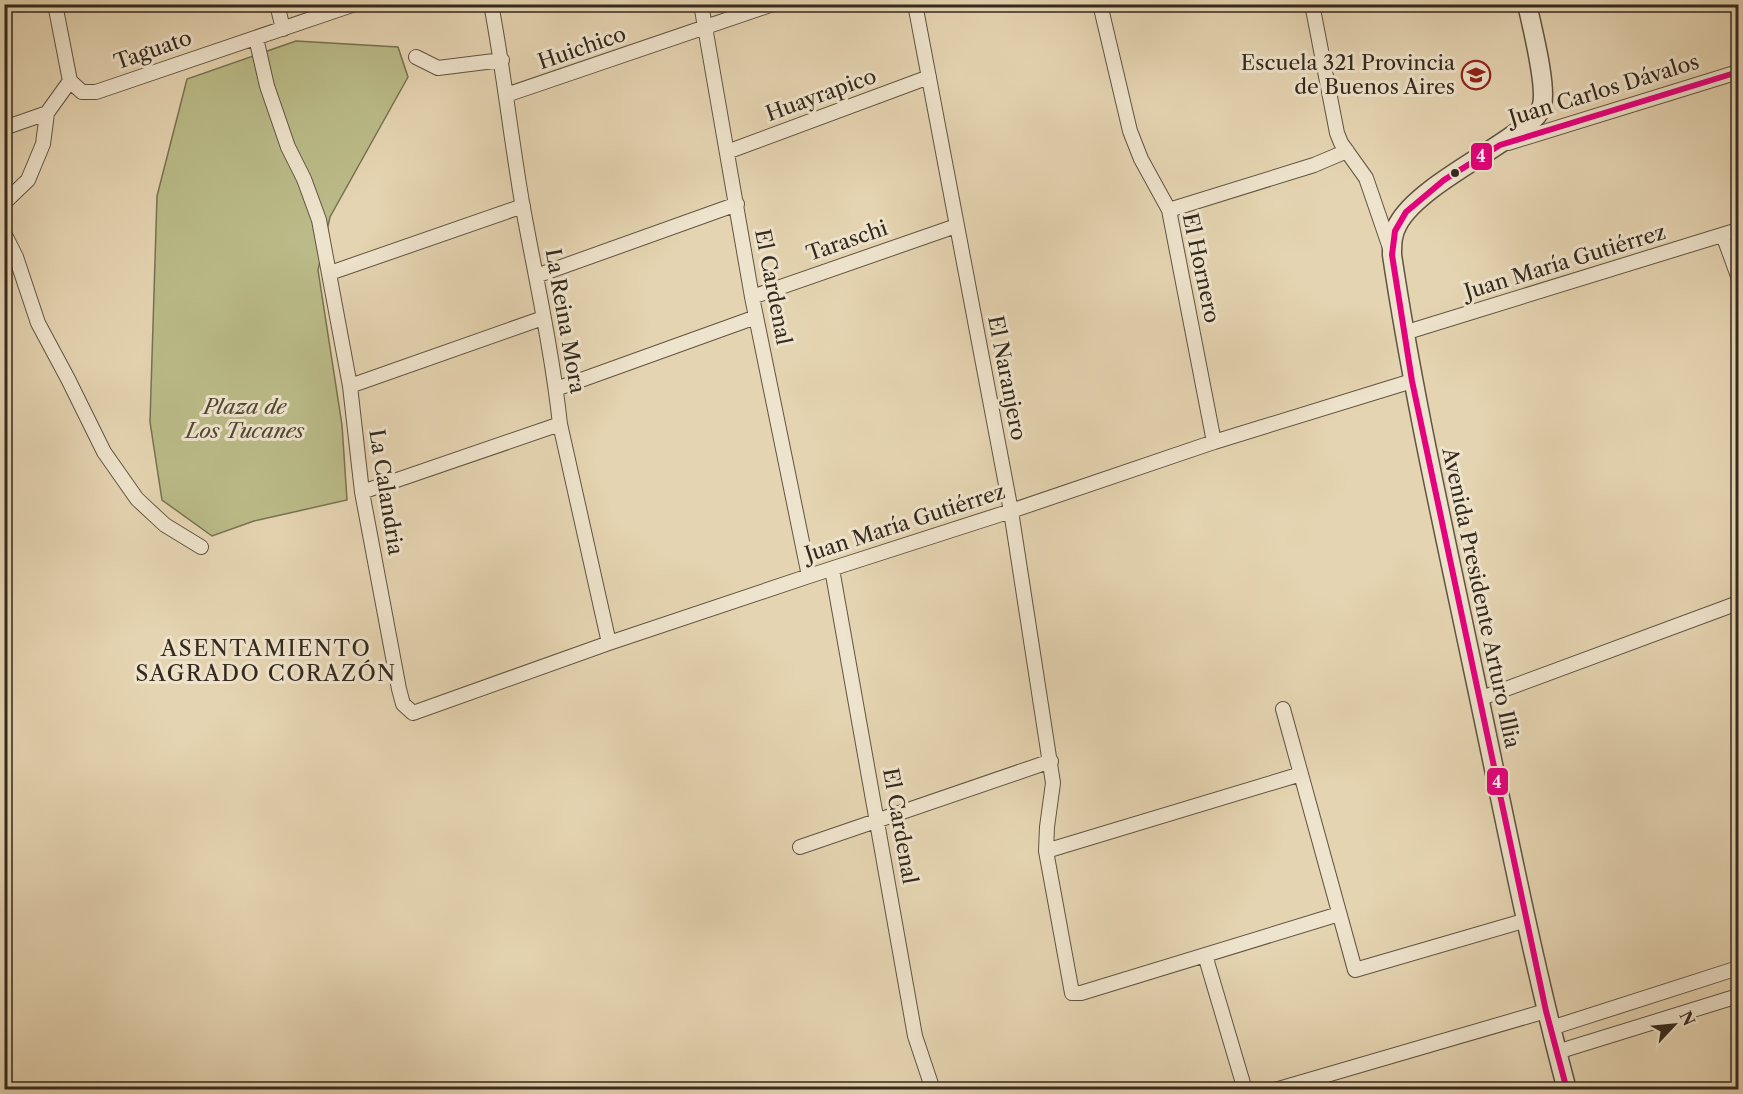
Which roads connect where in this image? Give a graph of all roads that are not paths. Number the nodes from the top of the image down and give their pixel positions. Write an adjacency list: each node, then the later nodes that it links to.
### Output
1 (55, 4): 18 (street)
2 (277, 4): 12 (street)
3 (355, 4): 12 (street, Taguato)
4 (491, 4): 15 (street, La Reina Mora)
5 (701, 4): 11 (street, El Cardenal)
6 (773, 4): 11 (street, Huichico)
7 (915, 4): 17 (street, El Naranjero)
8 (1100, 4): 28 (street, El Hornero)
9 (1312, 4): 23 (street)
10 (1527, 4): 22 (street)
11 (705, 28): 19 (street, Huichico); 24 (street, El Cardenal)
12 (283, 29): 13 (street, Taguato)
13 (256, 38): 18 (street, Taguato); 34 (street, La Calandria)
14 (416, 57): 15 (street)
15 (502, 60): 19 (street, La Reina Mora)
16 (1738, 72): 22 (street, Juan Carlos Dávalos)
17 (929, 77): 24 (street, Huayrapico); 29 (street, El Naranjero)
18 (70, 81): 20 (street)
19 (506, 95): 27 (street, La Reina Mora)
20 (47, 113): 21 (street); 25 (street)
21 (4, 128)
22 (1500, 145): 33 (street, Juan Carlos Dávalos)
23 (1347, 151): 28 (street); 33 (street)
24 (727, 152): 26 (street, El Cardenal)
25 (4, 203)
26 (736, 204): 35 (street); 37 (street, El Cardenal)
27 (523, 206): 34 (street); 35 (street, La Reina Mora)
28 (1169, 210): 45 (street, El Hornero)
29 (956, 226): 37 (street, Taraschi); 47 (street, El Naranjero)
30 (1738, 230): 32 (street, Juan María Gutiérrez)
31 (4, 233): 48 (street)
32 (1724, 235): 36 (street); 40 (street, Juan María Gutiérrez)
33 (1392, 255): 40 (street, Avenida Presidente Arturo Illia)
34 (330, 273): 42 (street, La Calandria)
35 (536, 276): 39 (street, La Reina Mora)
36 (1738, 276)
37 (752, 297): 38 (street, El Cardenal)
38 (756, 317): 43 (street); 50 (street, El Cardenal)
39 (543, 318): 42 (street); 43 (street, La Reina Mora)
40 (1404, 333): 41 (street, Avenida Presidente Arturo Illia)
41 (1412, 381): 45 (street, Juan María Gutiérrez); 53 (street, Avenida Presidente Arturo Illia)
42 (350, 386): 46 (street, La Calandria)
43 (556, 389): 44 (street, La Reina Mora)
44 (560, 424): 46 (street); 52 (street, La Reina Mora)
45 (1215, 442): 47 (street, Juan María Gutiérrez)
46 (362, 492): 55 (street, La Calandria)
47 (1011, 511): 49 (street, Juan María Gutiérrez); 56 (street, El Naranjero)
48 (201, 547)
49 (832, 569): 50 (street, Juan María Gutiérrez); 58 (street, El Cardenal)
50 (809, 576): 52 (street, Juan María Gutiérrez)
51 (1738, 603): 53 (street)
52 (609, 643): 55 (street, Juan María Gutiérrez)
53 (1479, 699): 62 (street, Avenida Presidente Arturo Illia)
54 (1283, 709): 57 (street)
55 (413, 713)
56 (1051, 761): 58 (street); 60 (street, El Naranjero)
57 (1301, 774): 60 (street); 61 (street)
58 (878, 820): 59 (street); 68 (street, El Cardenal)
59 (800, 847)
60 (1046, 851): 63 (street, El Naranjero)
61 (1339, 914): 62 (street); 63 (street)
62 (1527, 920): 66 (street, Avenida Presidente Arturo Illia)
63 (1205, 955): 69 (street)
64 (1738, 968): 66 (street)
65 (1738, 996): 67 (street)
66 (1548, 1019): 67 (street, Avenida Presidente Arturo Illia); 70 (street)
67 (1557, 1052): 71 (street, Avenida Presidente Arturo Illia)
68 (933, 1089)
69 (1245, 1089)
70 (1275, 1089)
71 (1567, 1089)

